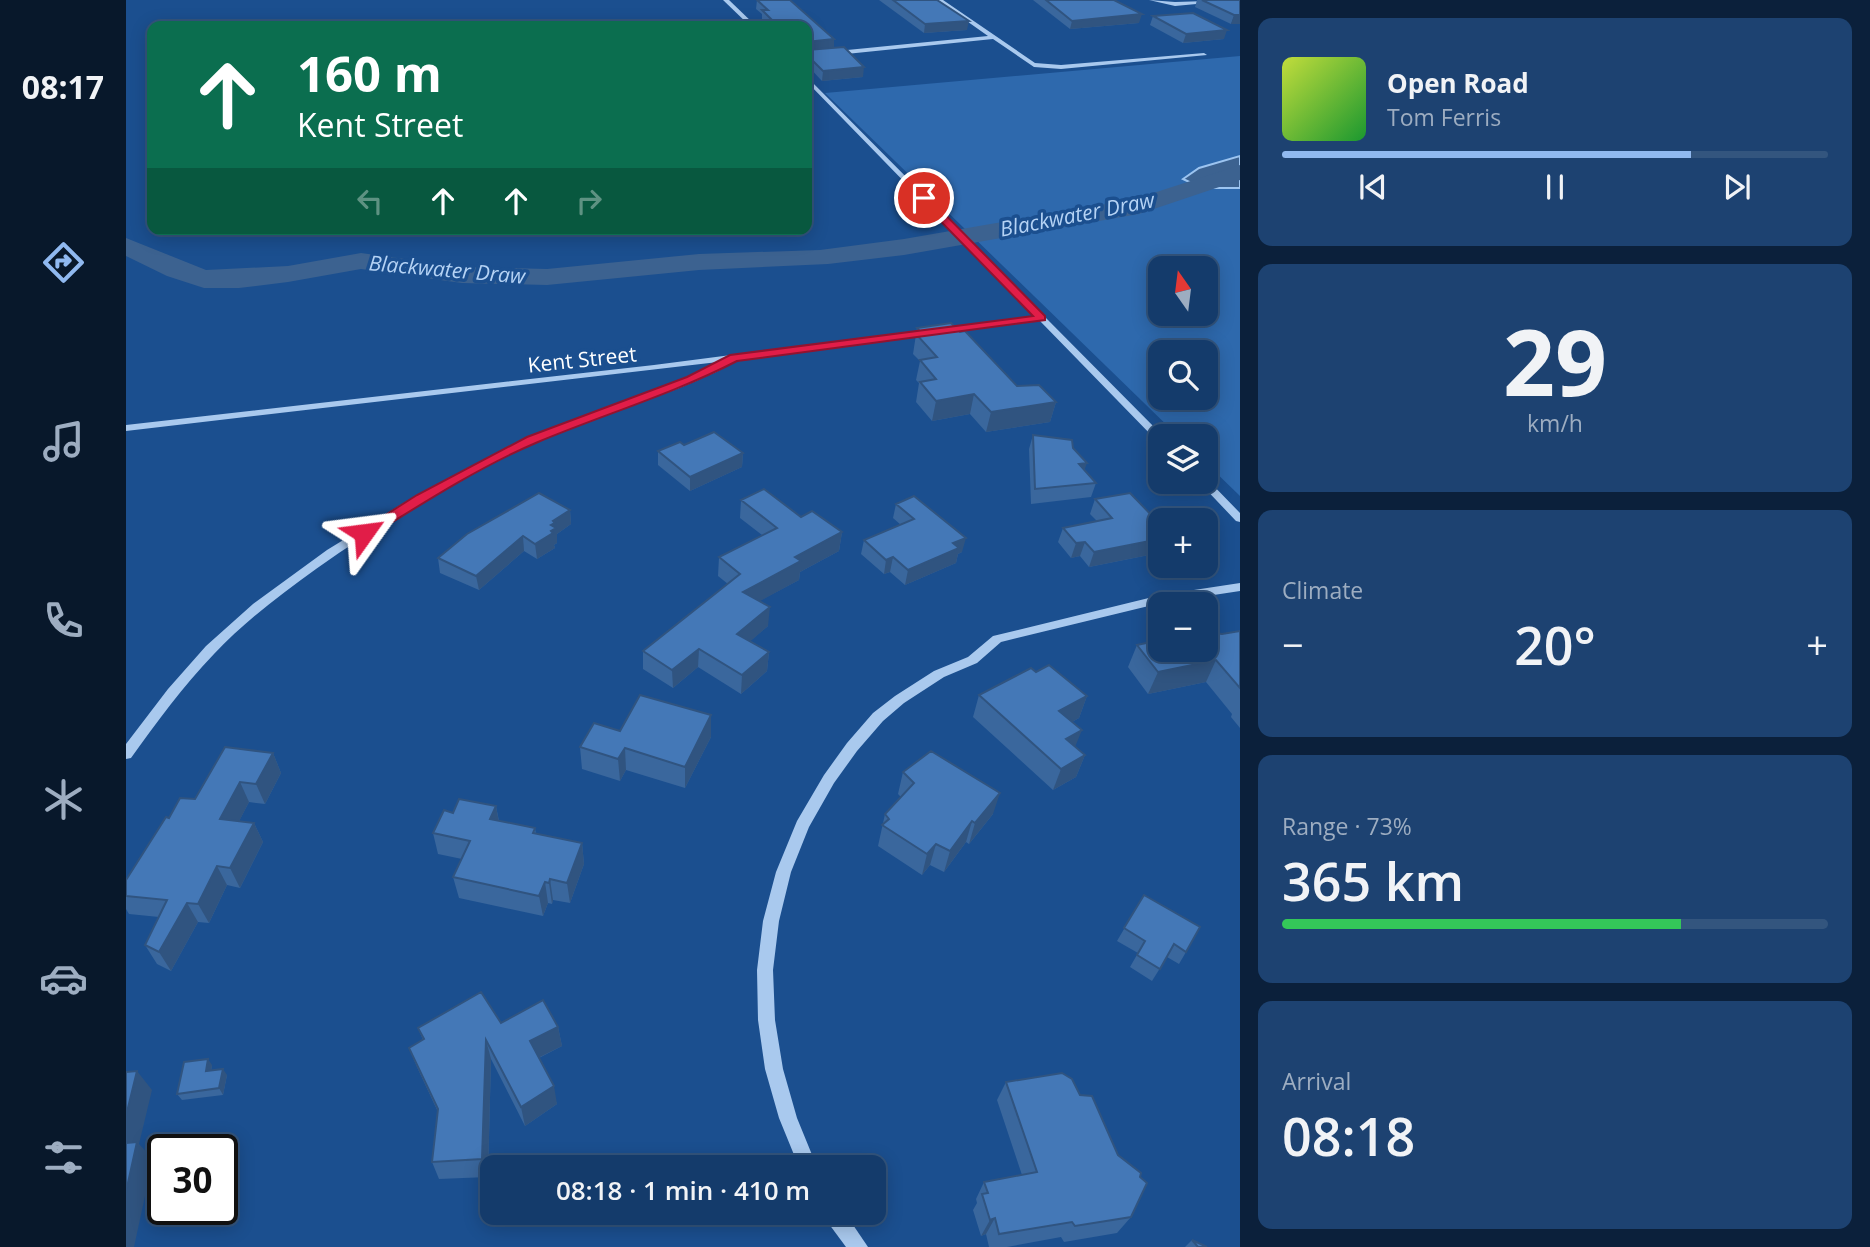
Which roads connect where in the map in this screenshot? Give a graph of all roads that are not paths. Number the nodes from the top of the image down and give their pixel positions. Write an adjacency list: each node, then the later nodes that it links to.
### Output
1 (726, 0): 5 (street)
2 (940, 0): 6 (street)
3 (1152, 0): 4 (street)
4 (1236, 0)
5 (748, 21)
6 (995, 37): 7 (street); 8 (street)
7 (812, 55)
8 (1204, 55)
9 (812, 84): 10 (street)
10 (1041, 318): 11 (street, Kent Street); 12 (street)
11 (734, 358): 13 (street, Kent Street); 17 (street)
12 (1148, 426)
13 (126, 428)
14 (1216, 494): 15 (street)
15 (1240, 519)
16 (1240, 587): 18 (street)
17 (126, 754)
18 (803, 1155)
19 (842, 1225): 20 (street)
20 (858, 1247)

